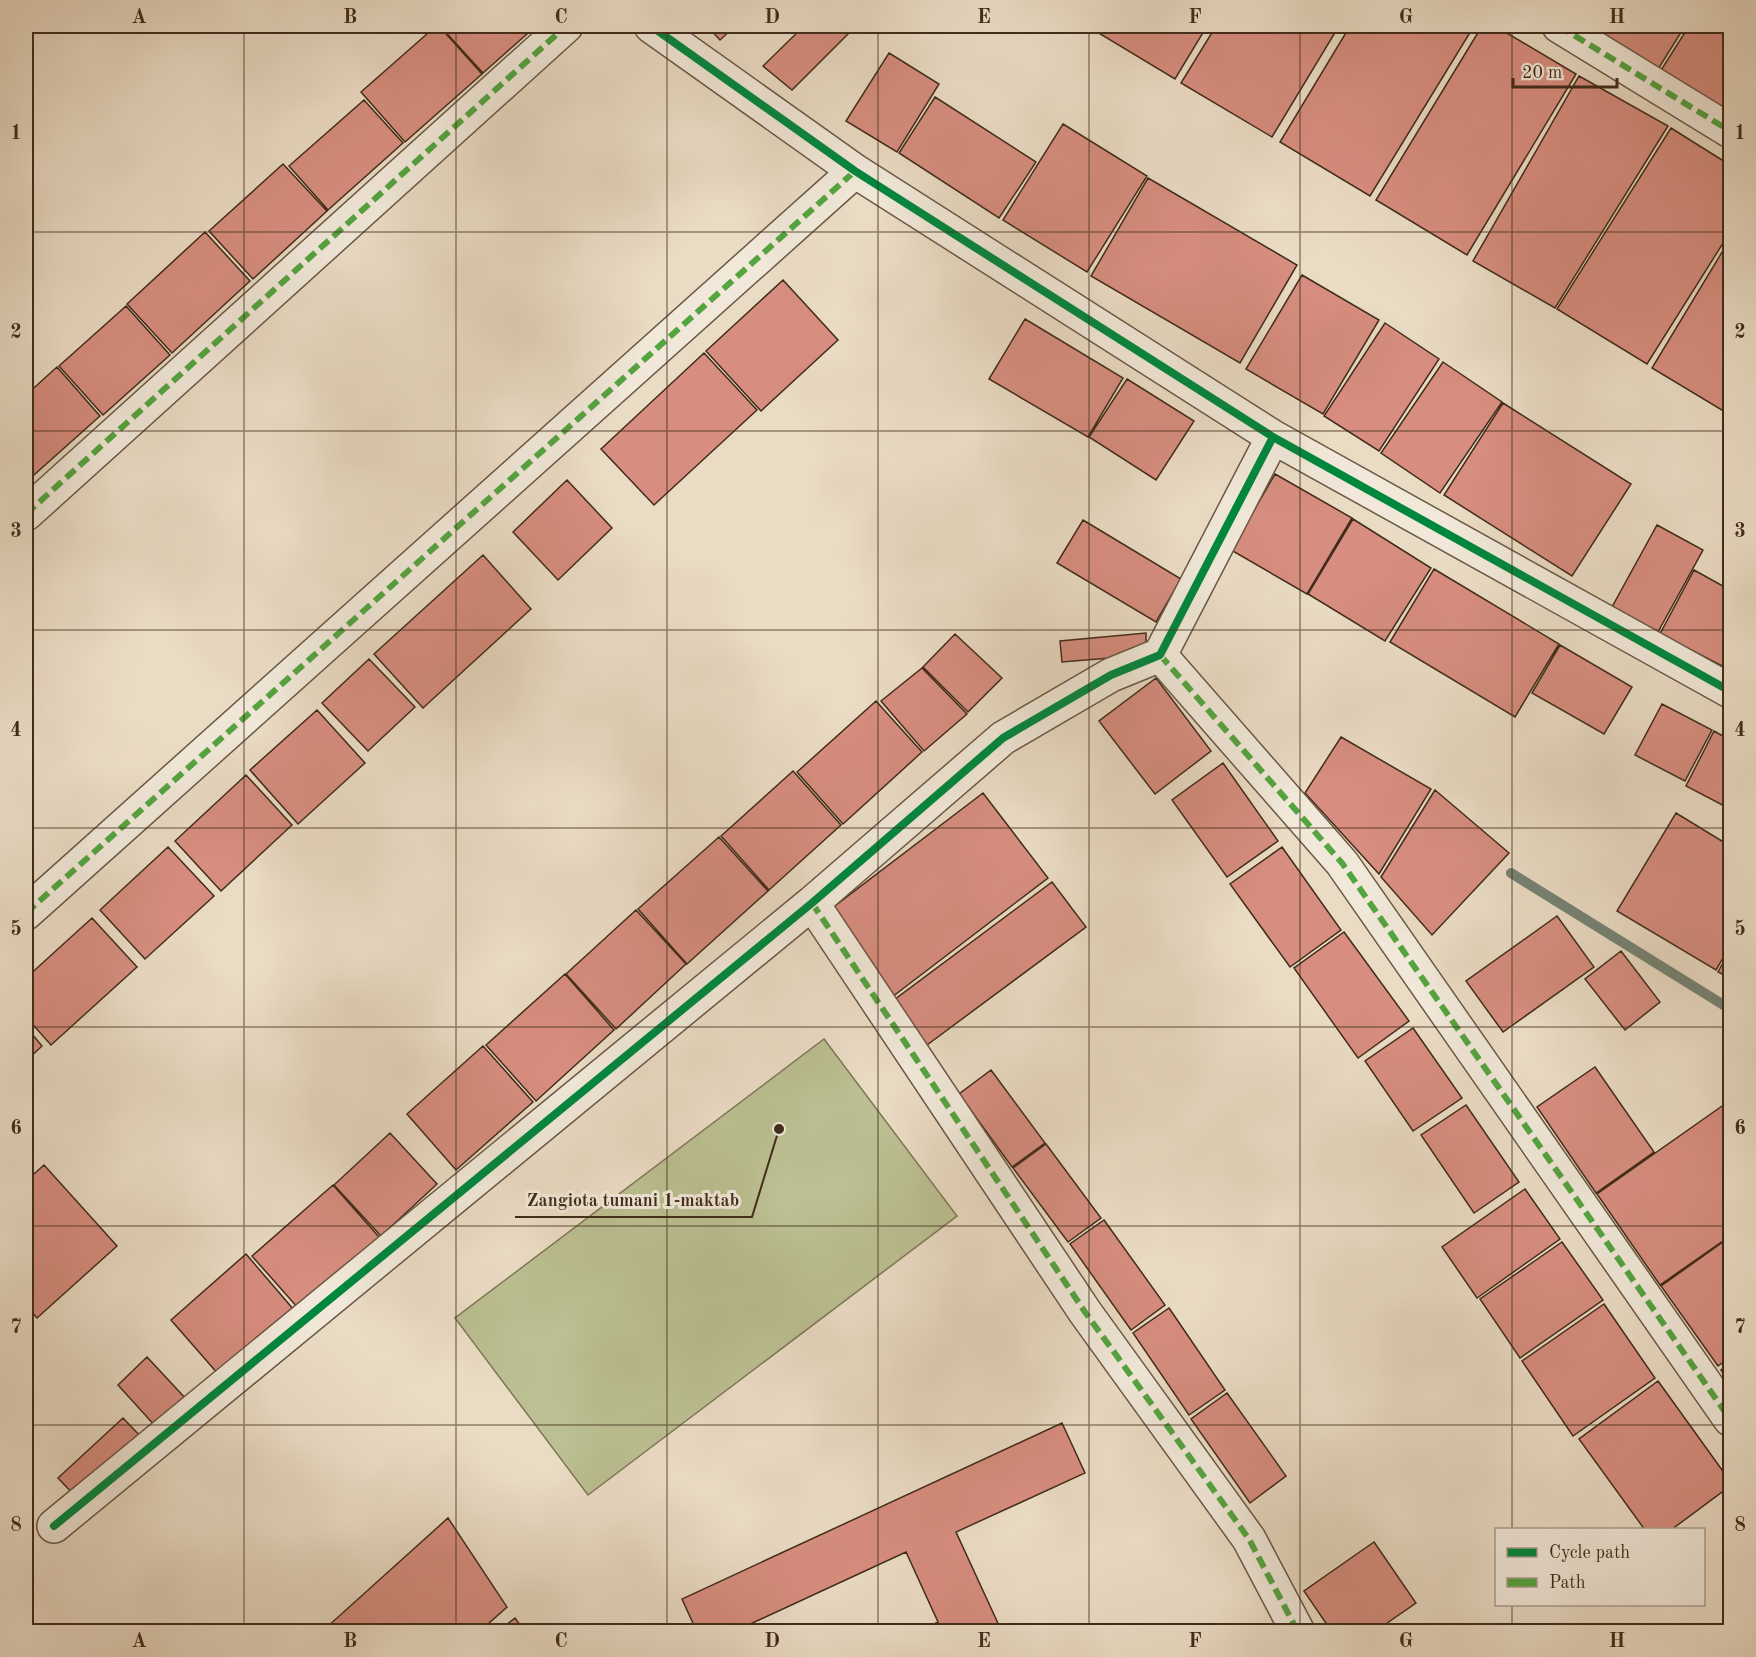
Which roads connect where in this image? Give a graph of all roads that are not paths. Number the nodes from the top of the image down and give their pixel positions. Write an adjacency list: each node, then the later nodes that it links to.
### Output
1 (566, 26): 7 (street)
2 (651, 26): 5 (street)
3 (1559, 26): 4 (street)
4 (1731, 131)
5 (855, 171): 6 (street); 11 (street)
6 (1273, 437): 8 (street); 9 (street)
7 (26, 514)
8 (1160, 655): 10 (street); 12 (street)
9 (1731, 691)
10 (812, 903): 13 (street); 14 (street)
11 (26, 914)
12 (1731, 1419)
13 (54, 1526)
14 (1298, 1632)

